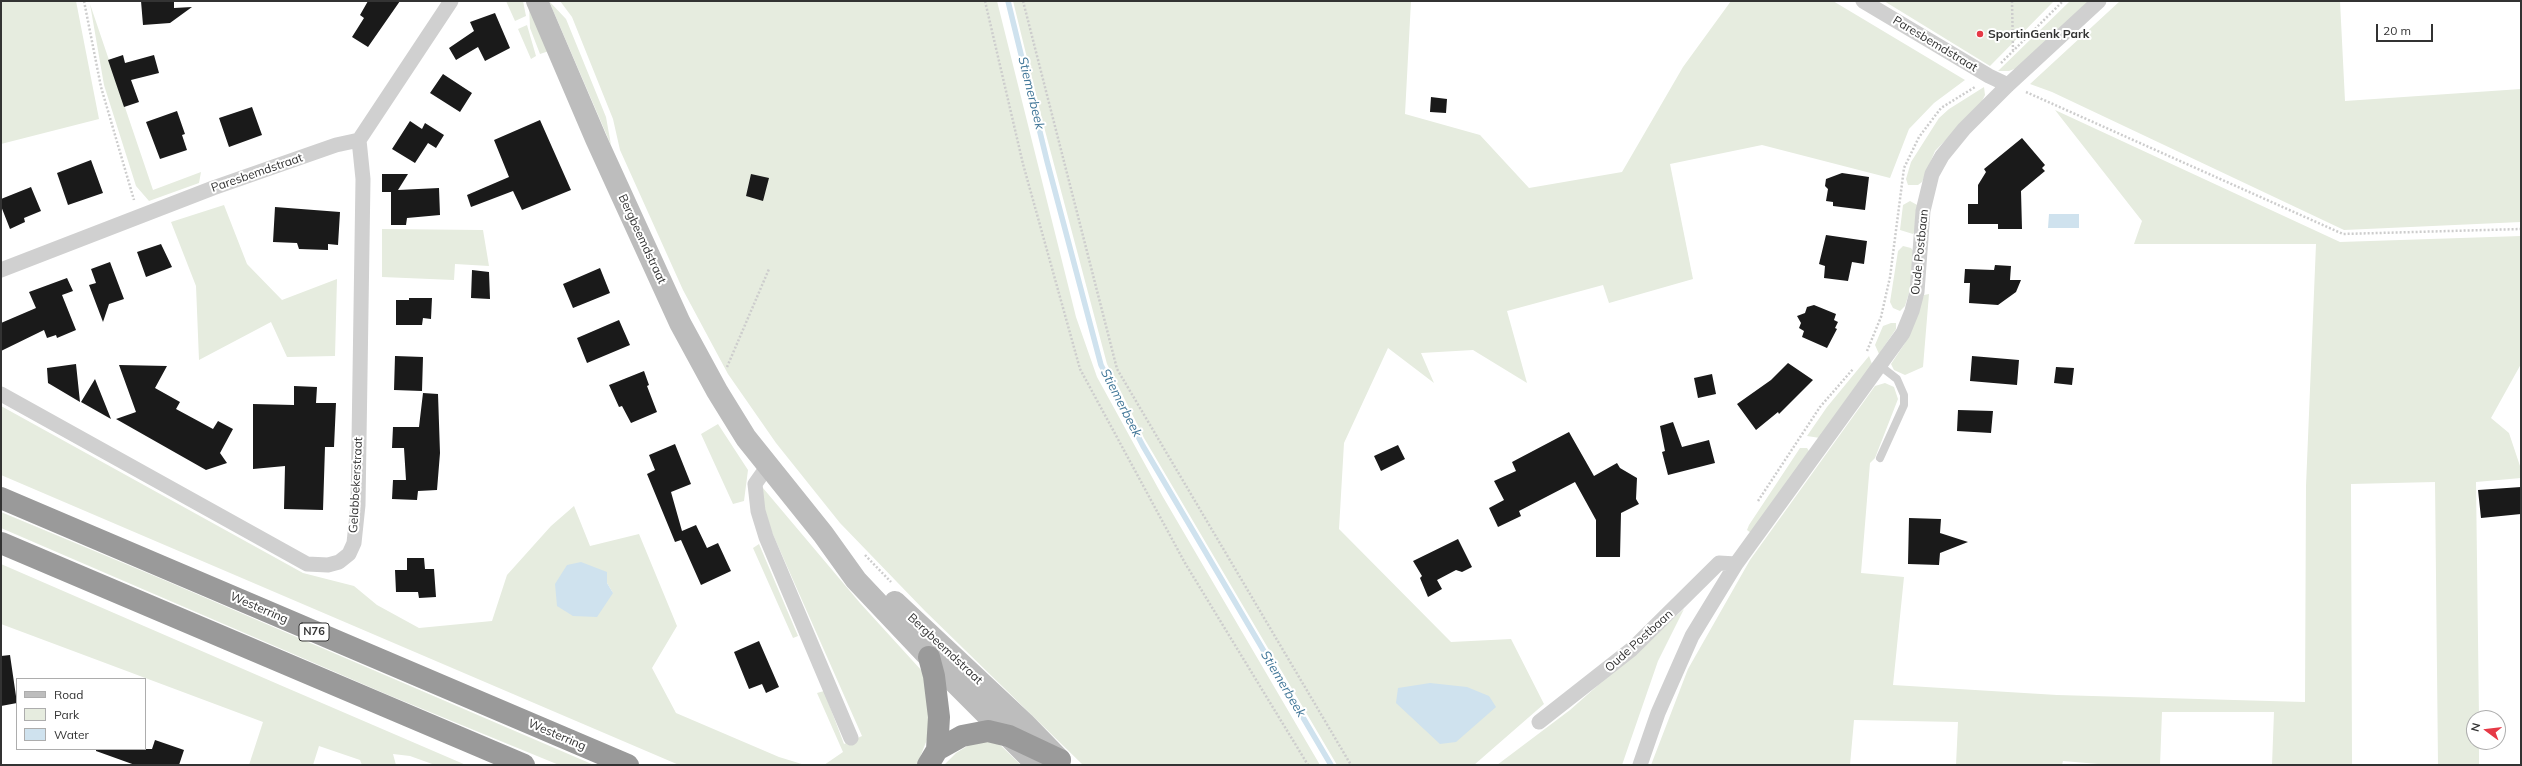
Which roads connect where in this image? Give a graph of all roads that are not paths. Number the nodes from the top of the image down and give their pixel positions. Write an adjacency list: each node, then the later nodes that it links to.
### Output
1 (451, 1): 6 (street)
2 (537, 1): 11 (street, Bergbeemdstraat)
3 (1863, 1): 5 (street, Paresbemdstraat)
4 (2099, 1): 5 (street, Oude Postbaan)
5 (2008, 85): 8 (street, Oude Postbaan)
6 (359, 140): 7 (street, Paresbemdstraat); 9 (street, Gelabbekerstraat)
7 (1, 270)
8 (1879, 365): 10 (lane); 15 (street, Oude Postbaan)
9 (1, 394)
10 (1880, 458)
11 (767, 466): 13 (street, Bergbeemdstraat); 19 (street)
12 (1, 498): 23 (highway, Westerring / N76)
13 (823, 534): 16 (street, Bergbeemdstraat); 21 (street, Bergbeemdstraat)
14 (1, 543): 22 (highway)
15 (1736, 564): 17 (street, Oude Postbaan); 25 (street, Oude Postbaan)
16 (929, 657): 18 (street, Bergbeemdstraat); 20 (highway)
17 (1539, 722)
18 (1009, 736): 20 (highway); 21 (highway); 24 (street, Bergbeemdstraat)
19 (851, 738)
20 (933, 758)
21 (1062, 762)
22 (524, 765)
23 (628, 765)
24 (1037, 765)
25 (1640, 765)

